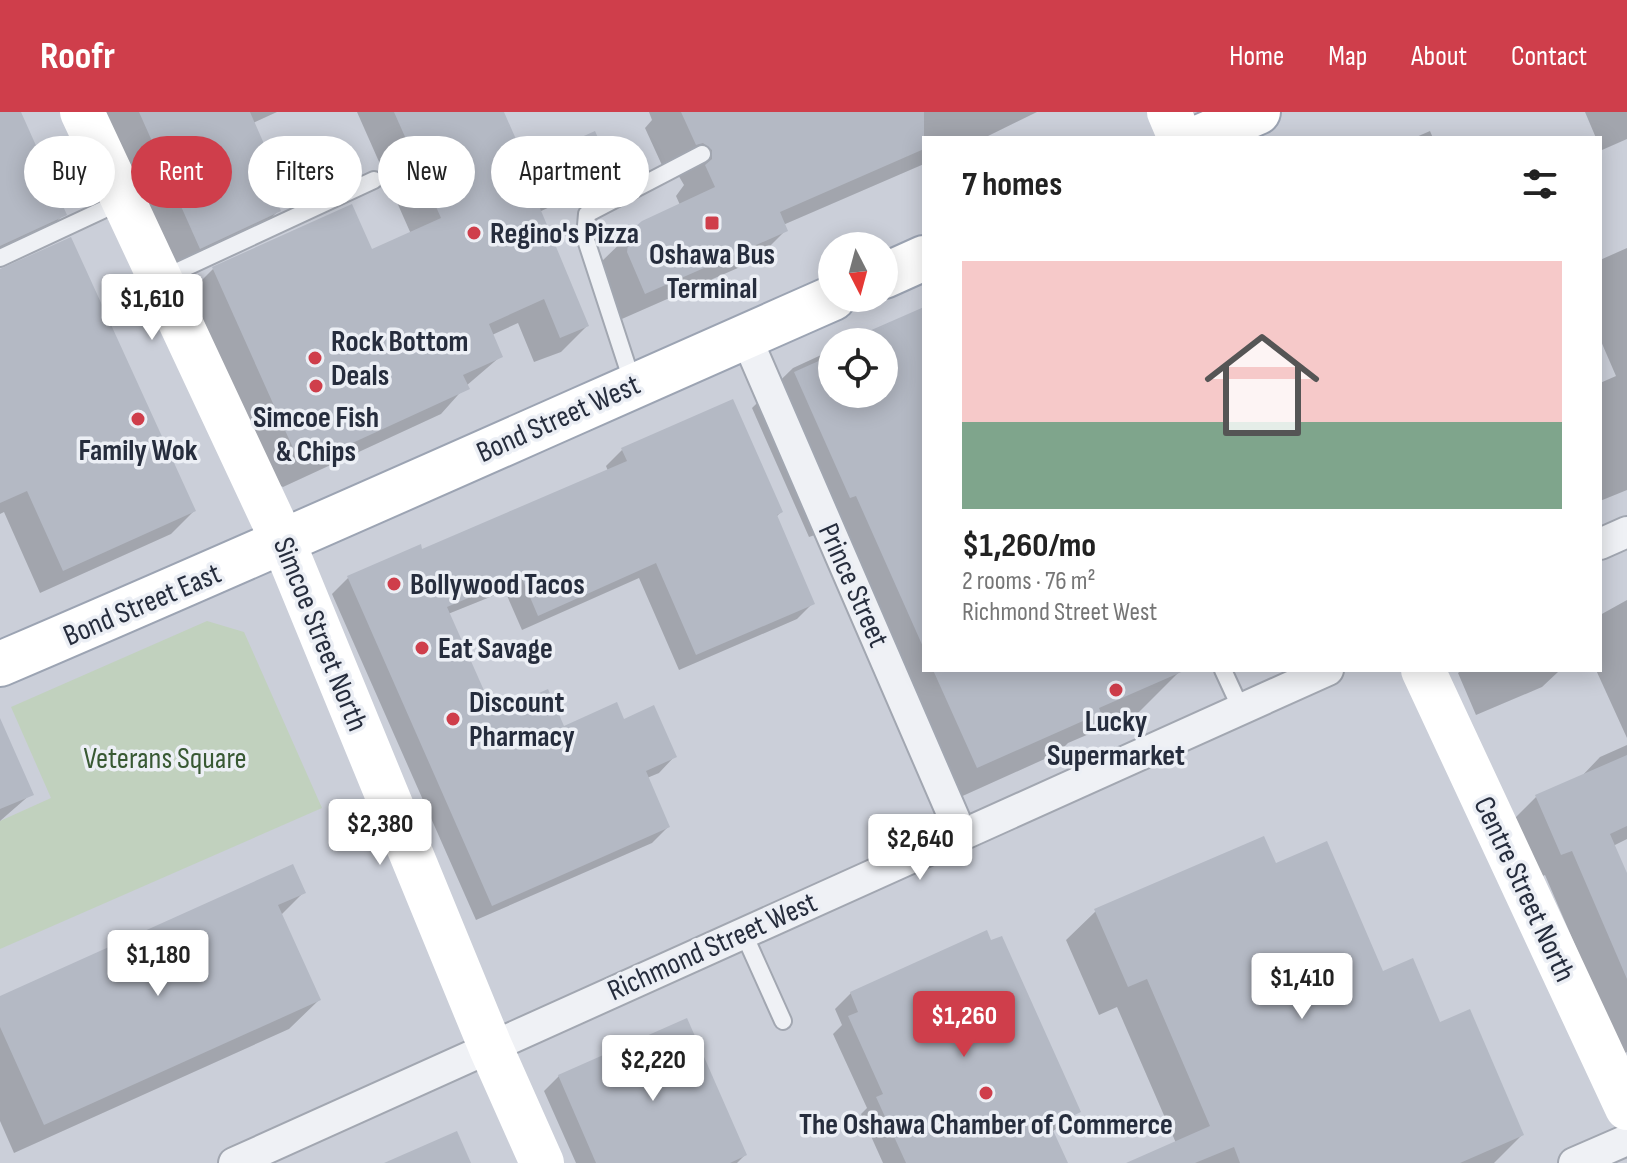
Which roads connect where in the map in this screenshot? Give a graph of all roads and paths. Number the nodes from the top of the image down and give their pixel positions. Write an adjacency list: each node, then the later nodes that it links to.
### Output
1 (82, 112): 8 (main road, Simcoe Street North)
2 (1169, 112): 4 (main road)
3 (1258, 112): 5 (main road)
4 (1179, 136)
5 (1203, 136)
6 (702, 154): 15 (lane)
7 (374, 180): 12 (lane)
8 (122, 201): 9 (lane); 12 (main road, Simcoe Street North)
9 (0, 258)
10 (922, 259): 11 (main road)
11 (898, 270)
12 (161, 279): 18 (main road, Simcoe Street North)
13 (818, 305): 14 (main road, Bond Street West)
14 (746, 337): 15 (main road, Bond Street West); 24 (street, Prince Street)
15 (633, 384): 18 (main road, Bond Street West)
16 (1627, 532): 17 (street)
17 (1602, 543)
18 (284, 544): 19 (main road, Bond Street East); 27 (main road, Simcoe Street North)
19 (0, 664)
20 (1224, 672): 23 (lane)
21 (1324, 672): 23 (street, Richmond Street West)
22 (1424, 672): 28 (main road, Centre Street North)
23 (1241, 709): 24 (street, Richmond Street West)
24 (961, 834): 25 (street, Richmond Street West)
25 (743, 932): 26 (lane); 27 (street, Richmond Street West)
26 (783, 1021)
27 (490, 1046): 30 (street, Richmond Street West); 31 (main road, Simcoe Street North)
28 (1627, 1108)
29 (1627, 1140): 32 (street)
30 (234, 1163)
31 (542, 1163)
32 (1574, 1163)

